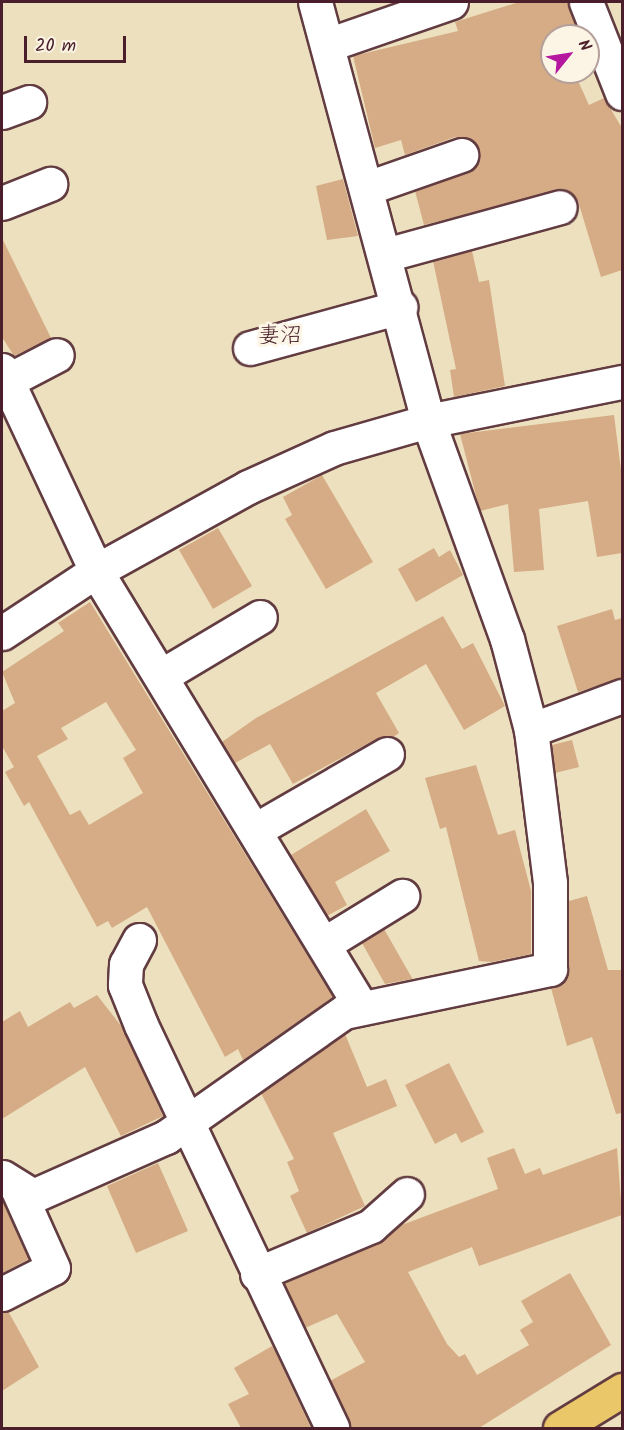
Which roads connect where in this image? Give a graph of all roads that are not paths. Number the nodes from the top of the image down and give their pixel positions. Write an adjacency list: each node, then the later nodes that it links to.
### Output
1 (315, 2): 4 (street)
2 (451, 2): 4 (street)
3 (586, 2): 5 (street)
4 (330, 44): 8 (street)
5 (622, 93)
6 (461, 155): 8 (street)
7 (50, 184): 9 (street)
8 (366, 188): 11 (street)
9 (2, 203)
10 (560, 207): 11 (street)
11 (385, 255): 12 (street)
12 (400, 307): 13 (street); 17 (street)
13 (250, 348)
14 (57, 355): 15 (street)
15 (4, 375): 18 (street)
16 (622, 382): 17 (street)
17 (428, 421): 18 (street); 23 (street)
18 (96, 571): 20 (street); 21 (street)
19 (260, 617): 21 (street)
20 (2, 633)
21 (161, 676): 25 (street)
22 (622, 696): 23 (street)
23 (531, 730): 29 (street)
24 (387, 754): 25 (street)
25 (257, 828): 28 (street)
26 (402, 896): 28 (street)
27 (139, 940): 30 (street)
28 (324, 944): 29 (street)
29 (344, 1012): 30 (street)
30 (183, 1123): 31 (street); 33 (street)
31 (9, 1182): 34 (street)
32 (407, 1194): 33 (street)
33 (257, 1274): 36 (street)
34 (2, 1294)
35 (622, 1390): 37 (main road)
36 (332, 1428)
37 (560, 1428)

